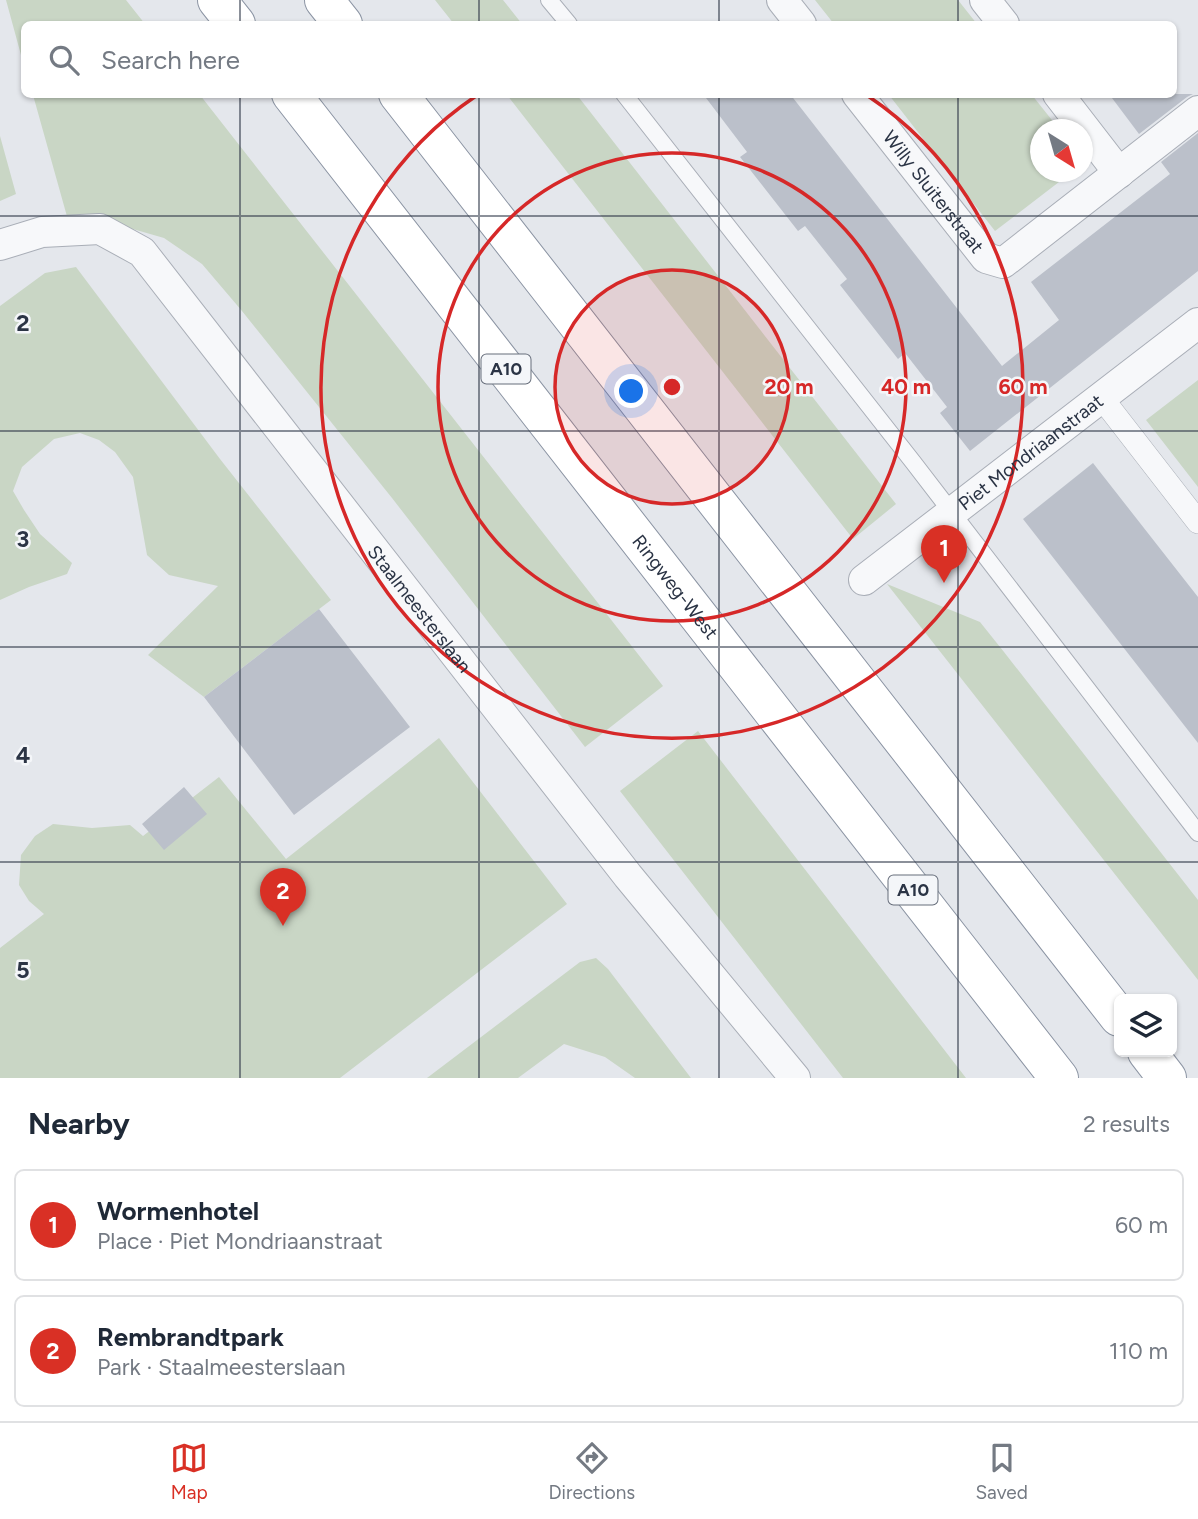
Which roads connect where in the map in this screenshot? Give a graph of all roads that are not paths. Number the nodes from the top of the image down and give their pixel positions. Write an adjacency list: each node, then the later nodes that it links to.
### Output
1 (217, 0): 6 (highway)
2 (324, 0): 7 (highway)
3 (549, 0): 8 (lane)
4 (782, 0): 9 (street)
5 (985, 0): 10 (street)
6 (234, 21)
7 (341, 21)
8 (566, 21)
9 (799, 21)
10 (1002, 21)
11 (294, 98): 28 (highway, Ringweg-West / A10)
12 (401, 98): 25 (highway)
13 (627, 98): 21 (lane)
14 (860, 98): 17 (street, Willy Sluiterstraat)
15 (1061, 98): 17 (street)
16 (1198, 111): 17 (street, Willy Sluiterstraat)
17 (1119, 173)
18 (0, 245): 27 (street, Staalmeesterslaan)
19 (1198, 323): 20 (street, Piet Mondriaanstraat)
20 (1101, 397): 21 (street, Piet Mondriaanstraat); 22 (street)
21 (951, 513): 23 (street, Piet Mondriaanstraat); 24 (lane)
22 (1198, 522)
23 (864, 580)
24 (1198, 832)
25 (1114, 1011)
26 (1151, 1057): 29 (highway)
27 (795, 1078)
28 (1059, 1078)
29 (1167, 1078)

